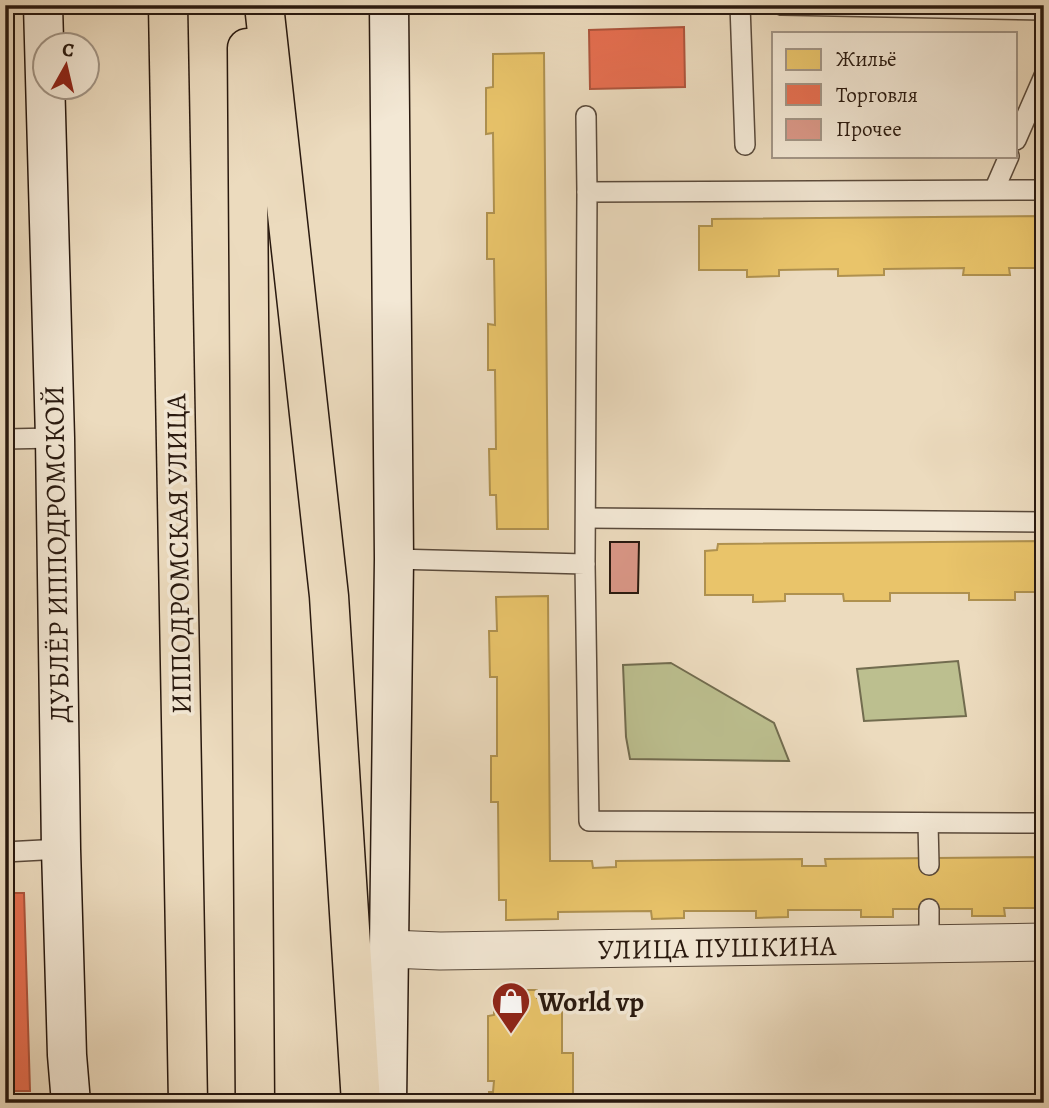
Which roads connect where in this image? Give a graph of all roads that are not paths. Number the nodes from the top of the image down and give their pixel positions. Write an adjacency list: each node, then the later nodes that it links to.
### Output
1 (43, 5): 17 (street, ДУБЛЁР ИППОДРОМСКОЙ)
2 (168, 5): 31 (highway, ИППОДРОМСКАЯ УЛИЦА)
3 (247, 5): 32 (highway)
4 (264, 5): 33 (highway)
5 (388, 5): 21 (street)
6 (740, 5): 12 (lane)
7 (782, 5): 8 (lane)
8 (1044, 10)
9 (1044, 76): 11 (lane)
10 (586, 116): 16 (lane)
11 (1018, 135)
12 (746, 145)
13 (1008, 158): 14 (lane)
14 (995, 188): 15 (lane); 16 (lane)
15 (1044, 190)
16 (587, 192): 19 (lane)
17 (55, 438): 18 (lane); 25 (street, ДУБЛЁР ИППОДРОМСКОЙ)
18 (5, 439)
19 (587, 519): 20 (lane); 22 (lane)
20 (1044, 522)
21 (394, 559): 22 (lane); 29 (street)
22 (585, 564): 23 (lane)
23 (928, 823): 24 (lane); 27 (lane)
24 (1044, 823)
25 (61, 849): 26 (lane); 30 (street, ДУБЛЁР ИППОДРОМСКОЙ)
26 (5, 852)
27 (929, 865)
28 (1044, 942): 29 (street, УЛИЦА ПУШКИНА)
29 (390, 949): 34 (street)
30 (71, 1103)
31 (188, 1103)
32 (255, 1103)
33 (360, 1103)
34 (387, 1103)

